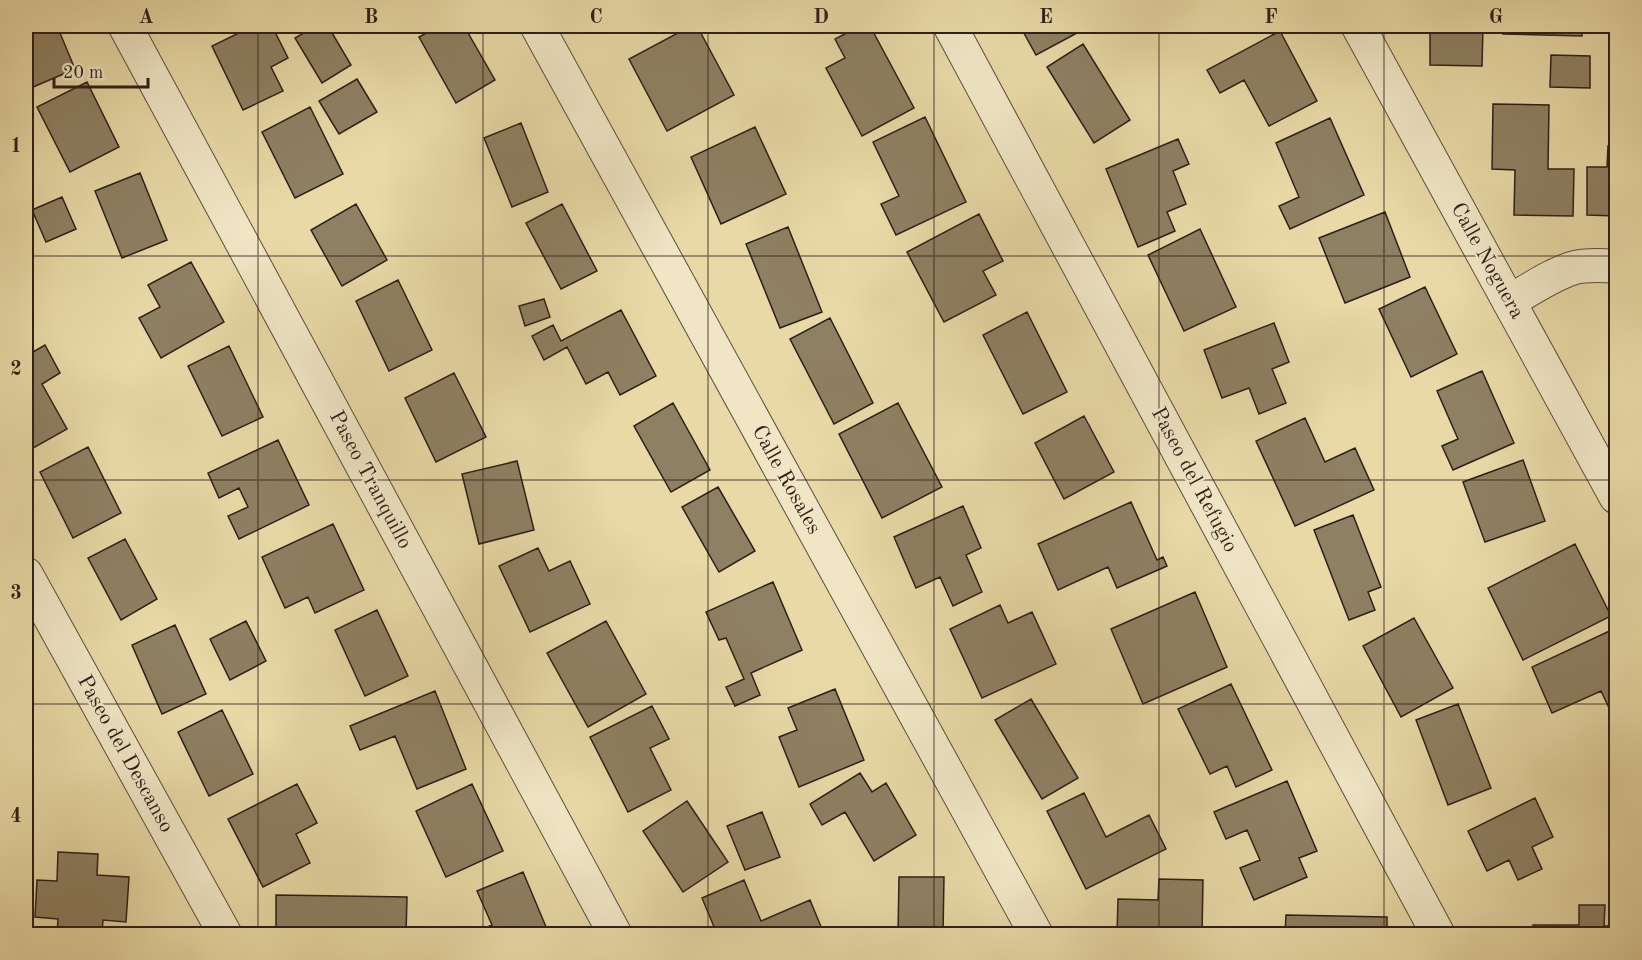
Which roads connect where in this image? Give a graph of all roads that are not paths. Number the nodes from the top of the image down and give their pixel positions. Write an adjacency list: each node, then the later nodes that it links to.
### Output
1 (125, 26): 10 (street, Paseo Tranquillo)
2 (537, 26): 11 (street, Calle Rosales)
3 (950, 26): 12 (street, Paseo del Refugio)
4 (1358, 26): 6 (street, Calle Noguera)
5 (1617, 266): 6 (street)
6 (1509, 302): 7 (street, Calle Noguera)
7 (1617, 497)
8 (26, 574): 9 (street, Paseo del Descanso)
9 (225, 934)
10 (615, 934)
11 (1036, 934)
12 (1438, 934)

